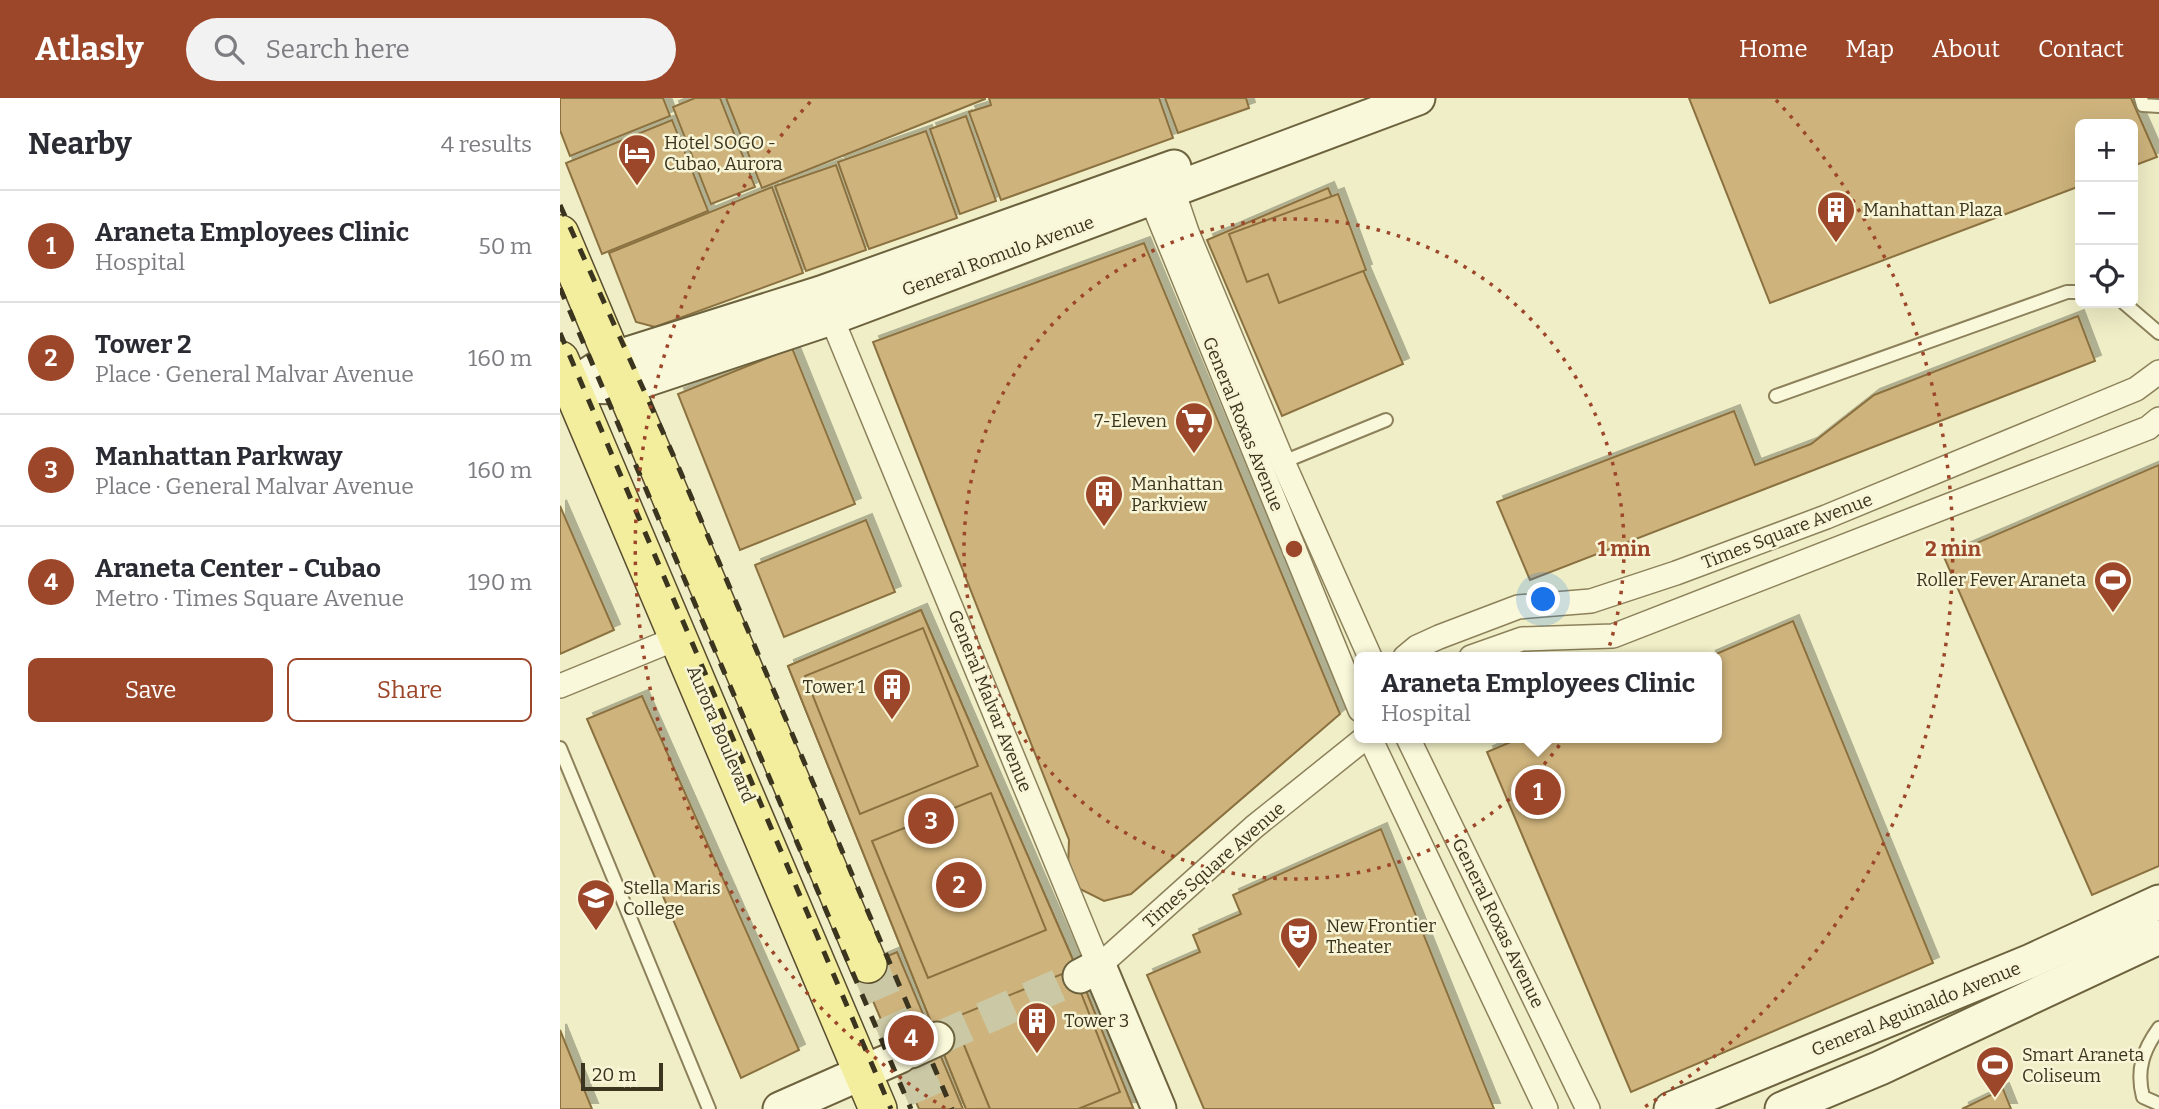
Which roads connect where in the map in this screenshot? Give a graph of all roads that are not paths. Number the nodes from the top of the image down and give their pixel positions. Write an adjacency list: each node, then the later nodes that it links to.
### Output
1 (1361, 98): 5 (street, General Romulo Avenue)
2 (1418, 98): 5 (street, General Romulo Avenue)
3 (2141, 98): 4 (lane)
4 (2159, 106)
5 (1329, 120): 6 (street, General Romulo Avenue)
6 (1158, 185): 9 (street, General Romulo Avenue); 18 (street, General Roxas Avenue); 24 (street, General Roxas Avenue)
7 (560, 234): 13 (main road)
8 (2075, 292): 15 (lane)
9 (826, 306): 13 (street, General Romulo Avenue); 35 (street, General Malvar Avenue)
10 (2130, 308): 11 (lane)
11 (2159, 333)
12 (2159, 372): 21 (street, Times Square Avenue)
13 (618, 373): 14 (street, General Romulo Avenue); 34 (main road)
14 (564, 379): 19 (main road, Aurora Boulevard)
15 (1776, 396)
16 (2159, 419): 22 (street, Times Square Avenue)
17 (1386, 420): 18 (lane)
18 (1283, 462): 20 (street, General Roxas Avenue)
19 (680, 637): 23 (street); 38 (main road, Aurora Boulevard)
20 (1368, 652)
21 (1414, 652)
22 (1485, 652)
23 (560, 686)
24 (1354, 696)
25 (1354, 731): 30 (street)
26 (1361, 743): 30 (street, Times Square Avenue)
27 (1370, 743): 44 (street, General Roxas Avenue)
28 (1410, 743): 45 (street, General Roxas Avenue)
29 (560, 748): 40 (lane)
30 (1347, 753): 35 (street, Times Square Avenue)
31 (2159, 902): 33 (street, General Aguinaldo Avenue)
32 (2159, 937): 33 (street, General Aguinaldo Avenue)
33 (2073, 960): 46 (street, General Aguinaldo Avenue); 47 (street, General Aguinaldo Avenue)
34 (868, 964)
35 (1090, 971): 43 (street, General Malvar Avenue)
36 (2159, 1028): 39 (lane)
37 (916, 1049): 38 (street)
38 (863, 1074): 41 (street); 42 (main road, Aurora Boulevard)
39 (2159, 1104)
40 (709, 1109)
41 (780, 1109)
42 (878, 1109)
43 (1159, 1109)
44 (1546, 1109)
45 (1588, 1109)
46 (1671, 1109)
47 (1782, 1109)

